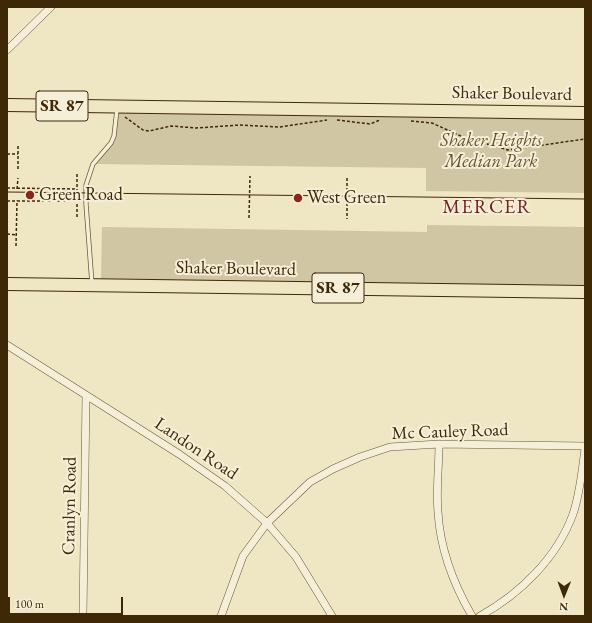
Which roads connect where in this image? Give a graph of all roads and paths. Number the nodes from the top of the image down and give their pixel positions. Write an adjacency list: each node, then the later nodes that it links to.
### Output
1 (51, 7): 2 (street)
2 (7, 50)
3 (7, 105): 4 (main road, Shaker Boulevard / SR 87)
4 (119, 111): 5 (main road, Shaker Boulevard / SR 87); 7 (path); 32 (lane)
5 (585, 113)
6 (384, 119): 8 (path)
7 (328, 120)
8 (334, 120)
9 (405, 120): 10 (path)
10 (585, 139)
11 (18, 145): 13 (path)
12 (7, 154): 13 (path)
13 (18, 154): 14 (path)
14 (18, 169)
15 (77, 174): 21 (path)
16 (250, 176): 26 (path)
17 (18, 178): 20 (path)
18 (347, 178): 27 (path)
19 (7, 188): 20 (path)
20 (18, 189): 21 (path)
21 (77, 189): 24 (path)
22 (7, 201): 23 (path)
23 (17, 201): 24 (path); 29 (path)
24 (77, 201): 25 (path)
25 (77, 216)
26 (249, 218)
27 (347, 219)
28 (7, 234): 29 (path)
29 (17, 234): 30 (path)
30 (16, 246)
31 (7, 284): 32 (main road, Shaker Boulevard / SR 87)
32 (92, 285): 33 (main road, Shaker Boulevard / SR 87)
33 (585, 292)
34 (7, 345): 35 (street, Landon Road)
35 (86, 396): 38 (street, Landon Road); 39 (street, Cranlyn Road)
36 (439, 444): 37 (street, Mc Cauley Road); 38 (street, Mc Cauley Road); 42 (street)
37 (585, 447): 43 (street)
38 (267, 523): 40 (street, Mc Cauley Road); 41 (street, Landon Road)
39 (84, 616)
40 (221, 616)
41 (332, 616)
42 (472, 616)
43 (480, 616)

